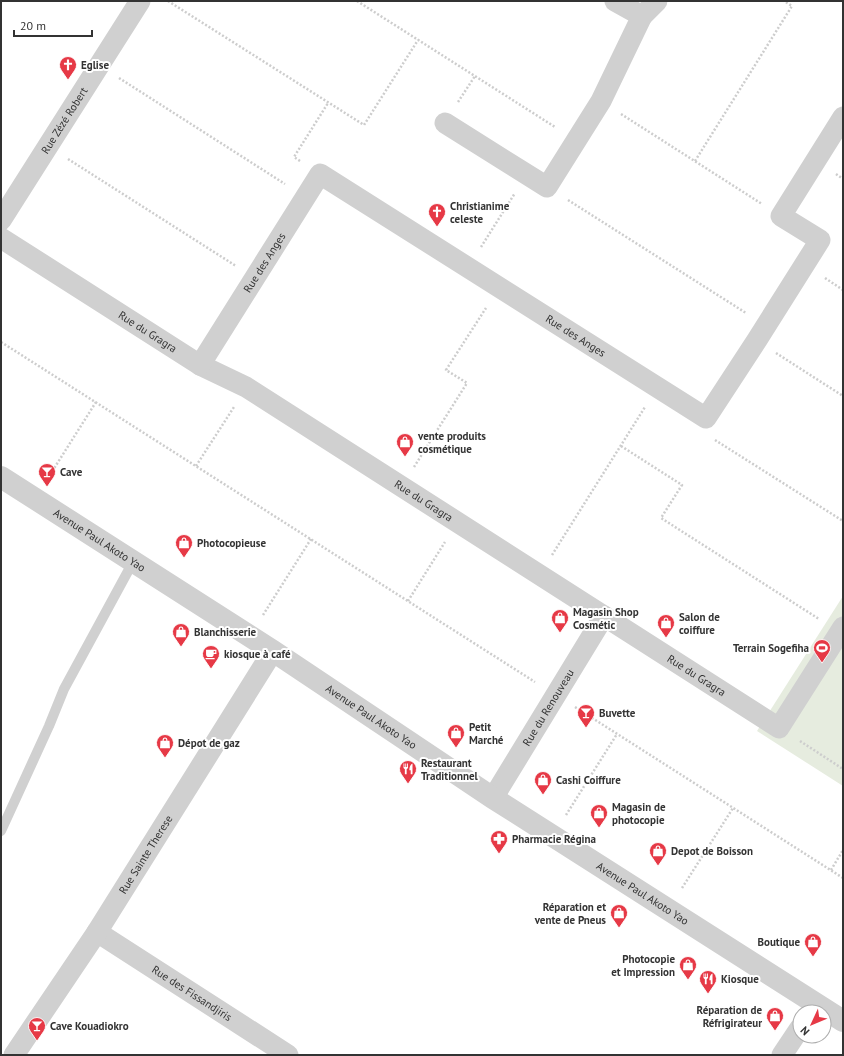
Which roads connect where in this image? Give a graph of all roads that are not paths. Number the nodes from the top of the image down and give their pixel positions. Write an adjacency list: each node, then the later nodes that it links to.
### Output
1 (140, 1): 7 (street, Rue Zézé Robert)
2 (615, 1): 4 (street)
3 (656, 1): 4 (street)
4 (642, 16): 6 (street)
5 (843, 117): 9 (street, Rue des Anges)
6 (445, 123)
7 (1, 220)
8 (1, 238): 9 (street, Rue du Gragra)
9 (200, 365): 12 (street, Rue du Gragra)
10 (1, 477): 11 (street, Avenue Paul Akoto Yao)
11 (133, 562): 14 (street, Avenue Paul Akoto Yao); 16 (lane)
12 (604, 616): 13 (street, Rue du Gragra); 15 (street, Rue du Renouveau)
13 (841, 629)
14 (273, 651): 15 (street, Avenue Paul Akoto Yao); 17 (street, Rue Sainte Therese)
15 (492, 798): 18 (street, Avenue Paul Akoto Yao)
16 (1, 831)
17 (97, 932): 22 (street, Rue Sainte Therese); 23 (street, Rue des Fissandjiris)
18 (807, 1004)
19 (832, 1016): 20 (street, Avenue Paul Akoto Yao)
20 (843, 1021)
21 (792, 1040): 24 (street)
22 (14, 1055)
23 (288, 1055)
24 (782, 1055)

